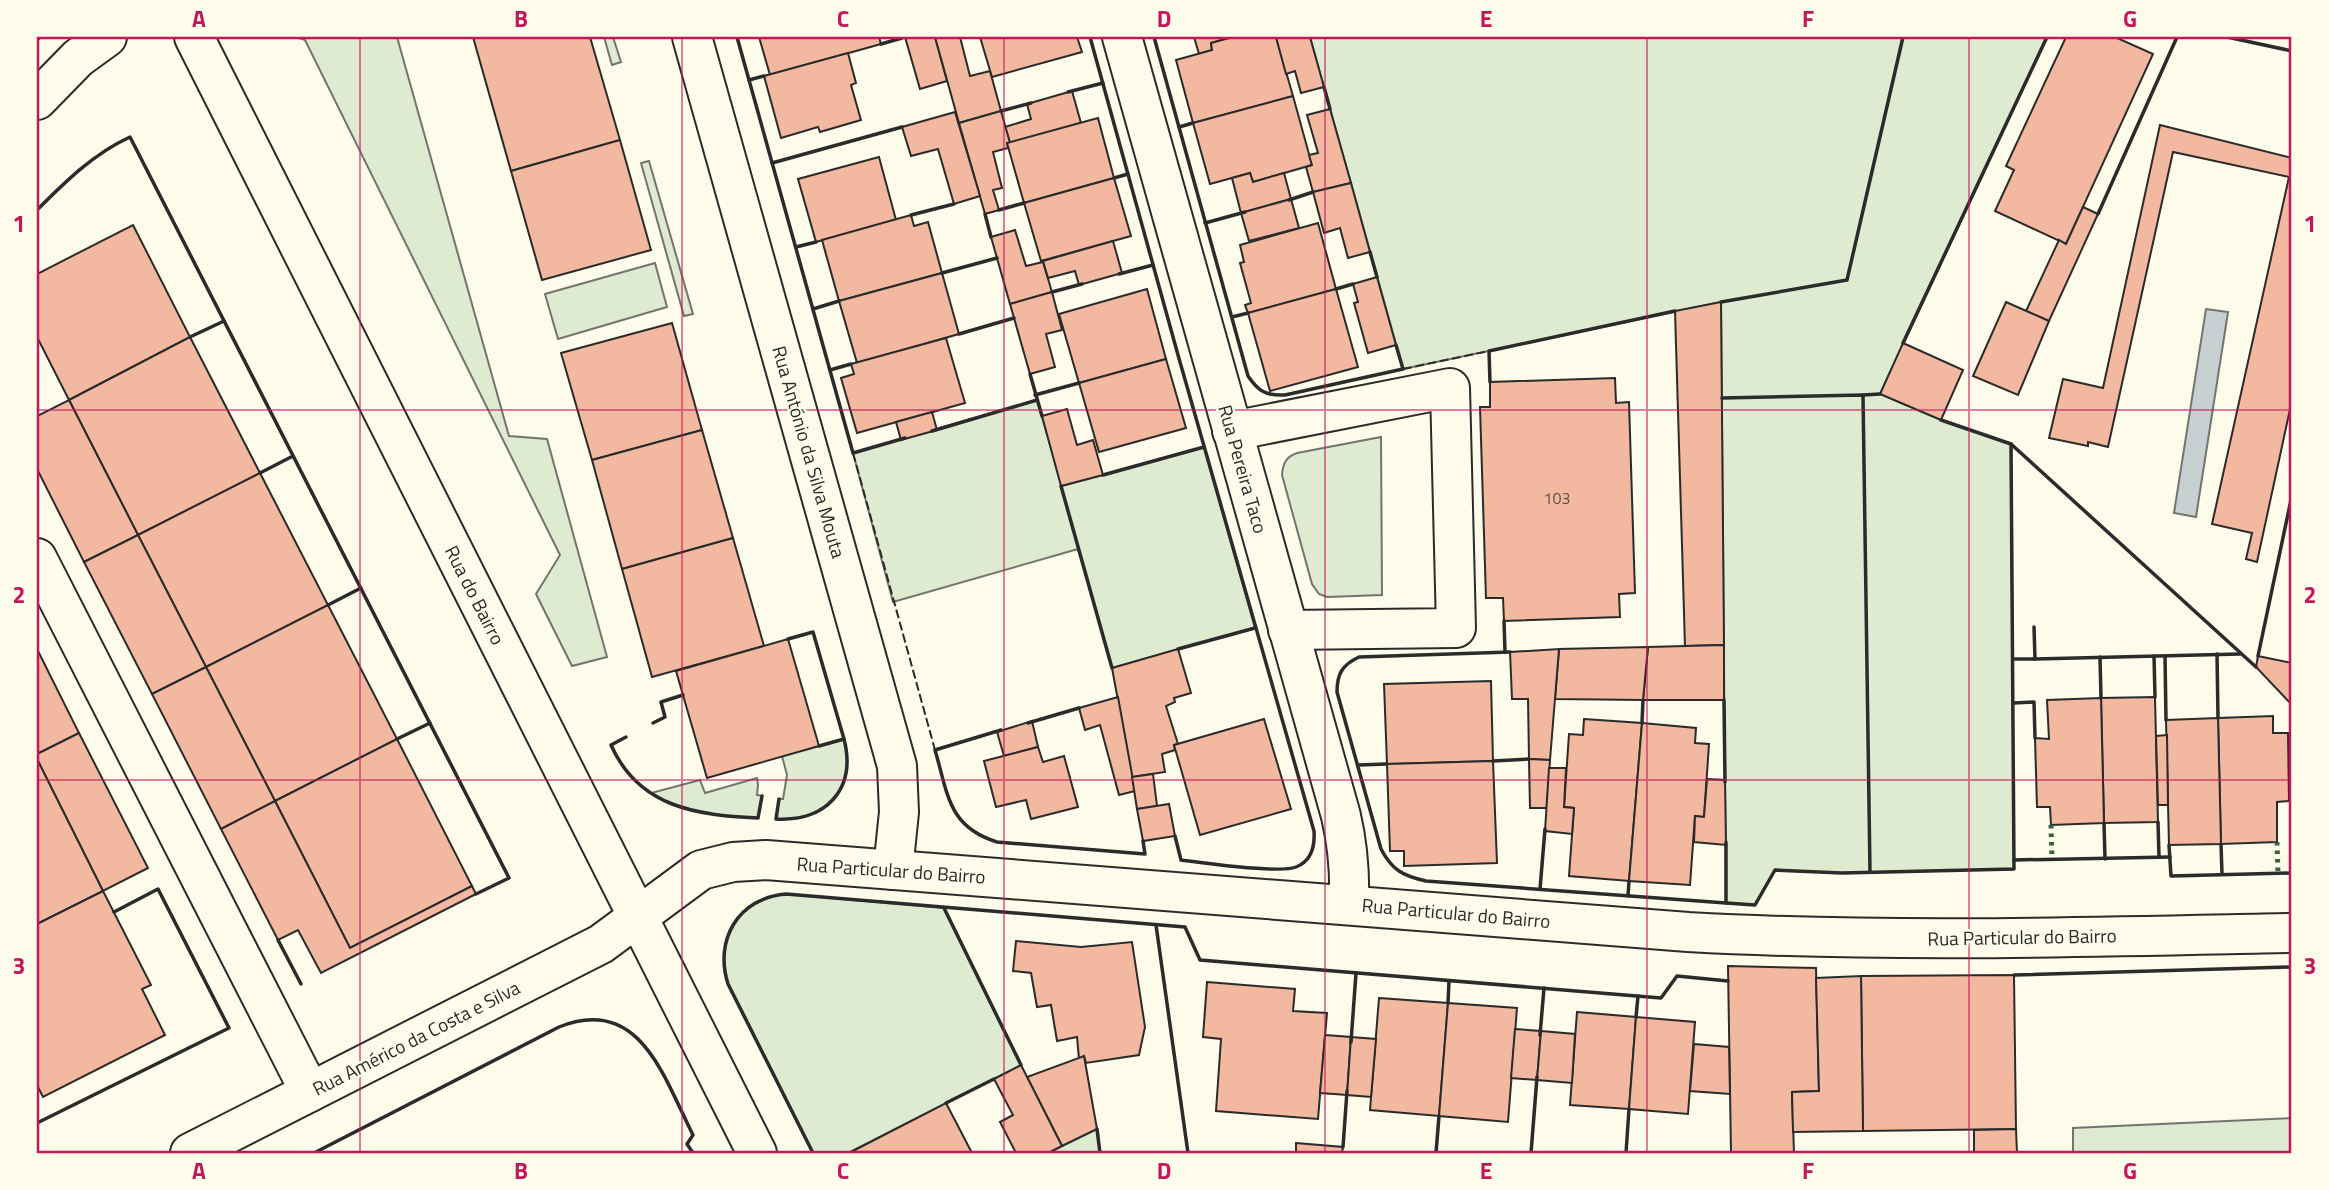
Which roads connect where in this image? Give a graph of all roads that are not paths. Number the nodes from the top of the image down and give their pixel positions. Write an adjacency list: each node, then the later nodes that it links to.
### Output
1 (107, 37): 5 (street)
2 (194, 37): 11 (street, Rua do Bairro)
3 (692, 37): 9 (street, Rua António da Silva Mouta)
4 (1122, 37): 6 (street, Rua Pereira Taco)
5 (37, 100)
6 (1232, 431): 8 (street, Rua Pereira Taco); 8 (street)
7 (37, 558): 13 (street)
8 (1288, 630): 10 (street, Rua Pereira Taco)
9 (893, 870): 10 (street, Rua Particular do Bairro); 11 (street, Rua Particular do Bairro)
10 (1349, 904): 12 (street, Rua Particular do Bairro)
11 (638, 918): 13 (street, Rua Américo da Costa e Silva); 15 (street, Rua do Bairro)
12 (2292, 933)
13 (310, 1092): 14 (street, Rua Américo da Costa e Silva)
14 (190, 1153)
15 (757, 1153)

